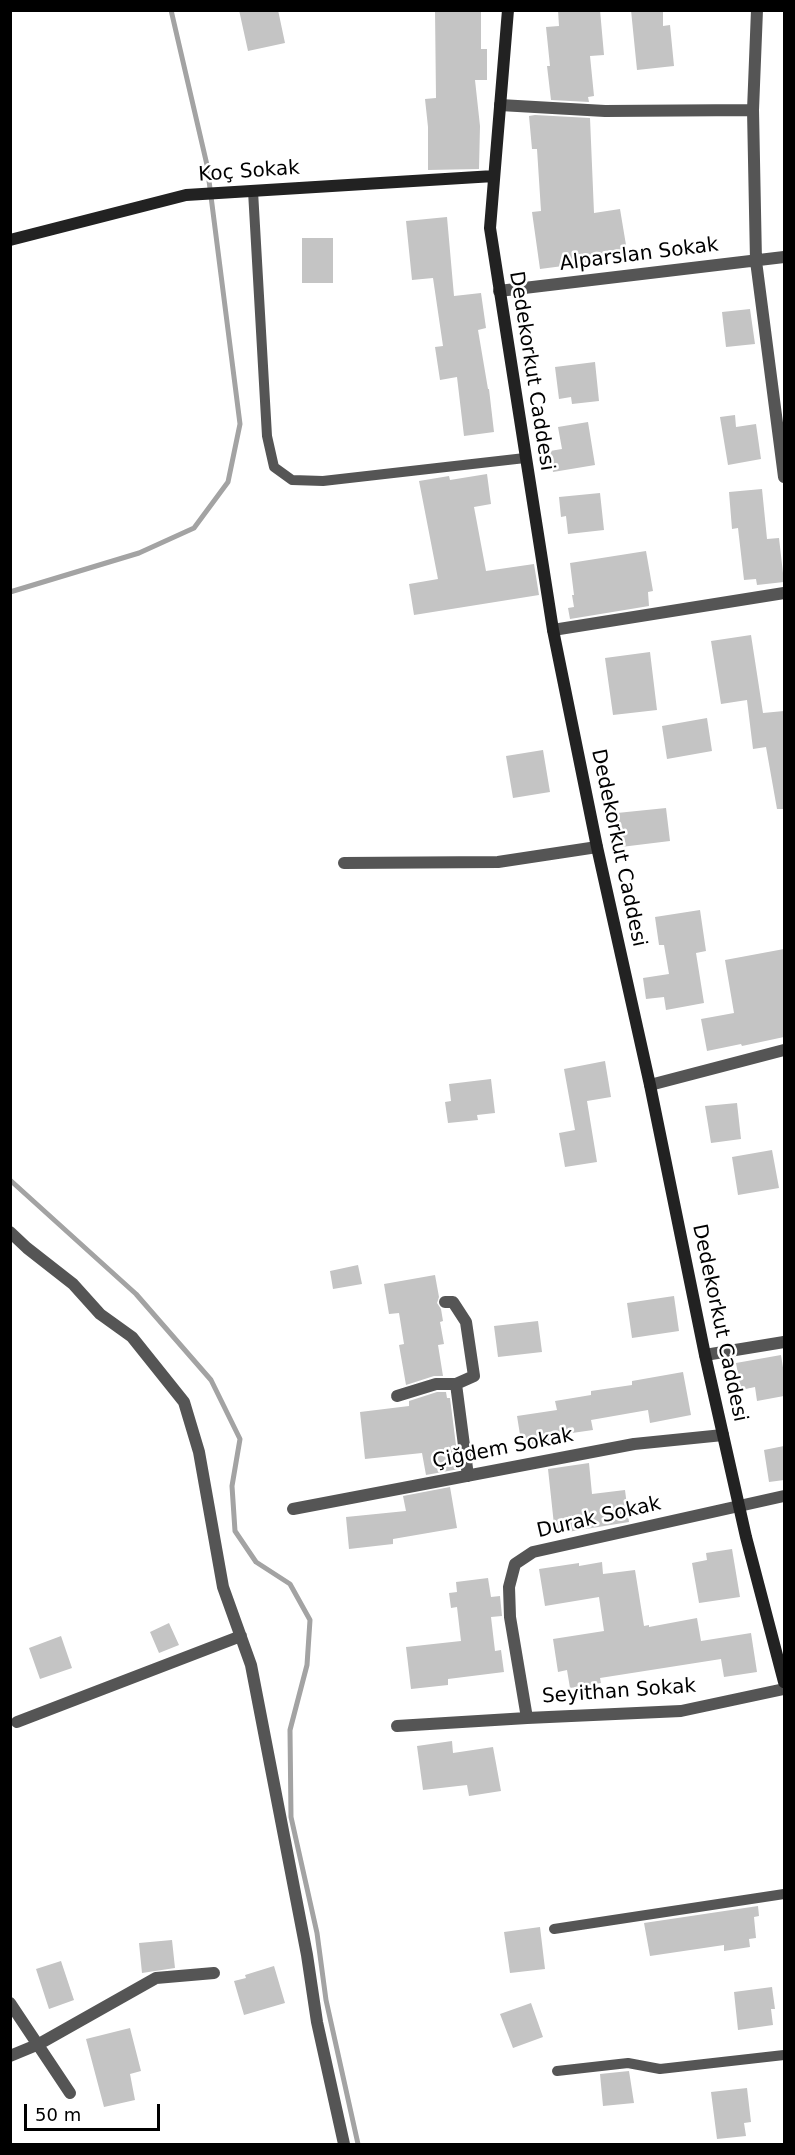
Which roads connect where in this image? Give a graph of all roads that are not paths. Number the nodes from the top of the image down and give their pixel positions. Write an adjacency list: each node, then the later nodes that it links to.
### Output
1 (508, 10): 3 (street, Dedekorkut Caddesi)
2 (757, 10): 4 (street)
3 (500, 105): 4 (street); 5 (street, Dedekorkut Caddesi)
4 (753, 110): 9 (street)
5 (494, 176): 6 (street, Koç Sokak); 10 (street, Dedekorkut Caddesi)
6 (253, 191): 7 (street, Koç Sokak); 11 (lane)
7 (10, 240)
8 (784, 257): 9 (street, Alparslan Sokak)
9 (756, 261): 10 (street, Alparslan Sokak); 12 (street)
10 (499, 291): 11 (street, Dedekorkut Caddesi)
11 (525, 458): 14 (street, Dedekorkut Caddesi)
12 (784, 477)
13 (784, 593): 14 (street)
14 (553, 630): 15 (street, Dedekorkut Caddesi)
15 (597, 847): 16 (street); 18 (street, Dedekorkut Caddesi)
16 (344, 863)
17 (784, 1050): 18 (street)
18 (650, 1085): 22 (street, Dedekorkut Caddesi)
19 (10, 1232): 30 (street)
20 (445, 1302): 23 (street)
21 (784, 1342): 22 (street)
22 (705, 1355): 25 (street, Dedekorkut Caddesi)
23 (456, 1384): 24 (street); 26 (street)
24 (397, 1396)
25 (723, 1435): 26 (street, Çiğdem Sokak); 28 (street, Dedekorkut Caddesi)
26 (468, 1476): 29 (street, Çiğdem Sokak)
27 (784, 1496): 28 (street)
28 (740, 1505): 31 (street, Dedekorkut Caddesi); 33 (street, Durak Sokak)
29 (292, 1509)
30 (241, 1636): 34 (street); 45 (street)
31 (784, 1682)
32 (784, 1689): 33 (street, Seyithan Sokak)
33 (527, 1718): 35 (street, Seyithan Sokak)
34 (13, 1719)
35 (397, 1726)
36 (784, 1894): 37 (lane)
37 (554, 1929)
38 (214, 1973): 40 (street)
39 (10, 2003): 40 (street)
40 (39, 2044): 42 (street); 44 (street)
41 (784, 2055): 43 (lane)
42 (10, 2056)
43 (557, 2071)
44 (70, 2093)
45 (344, 2145)

